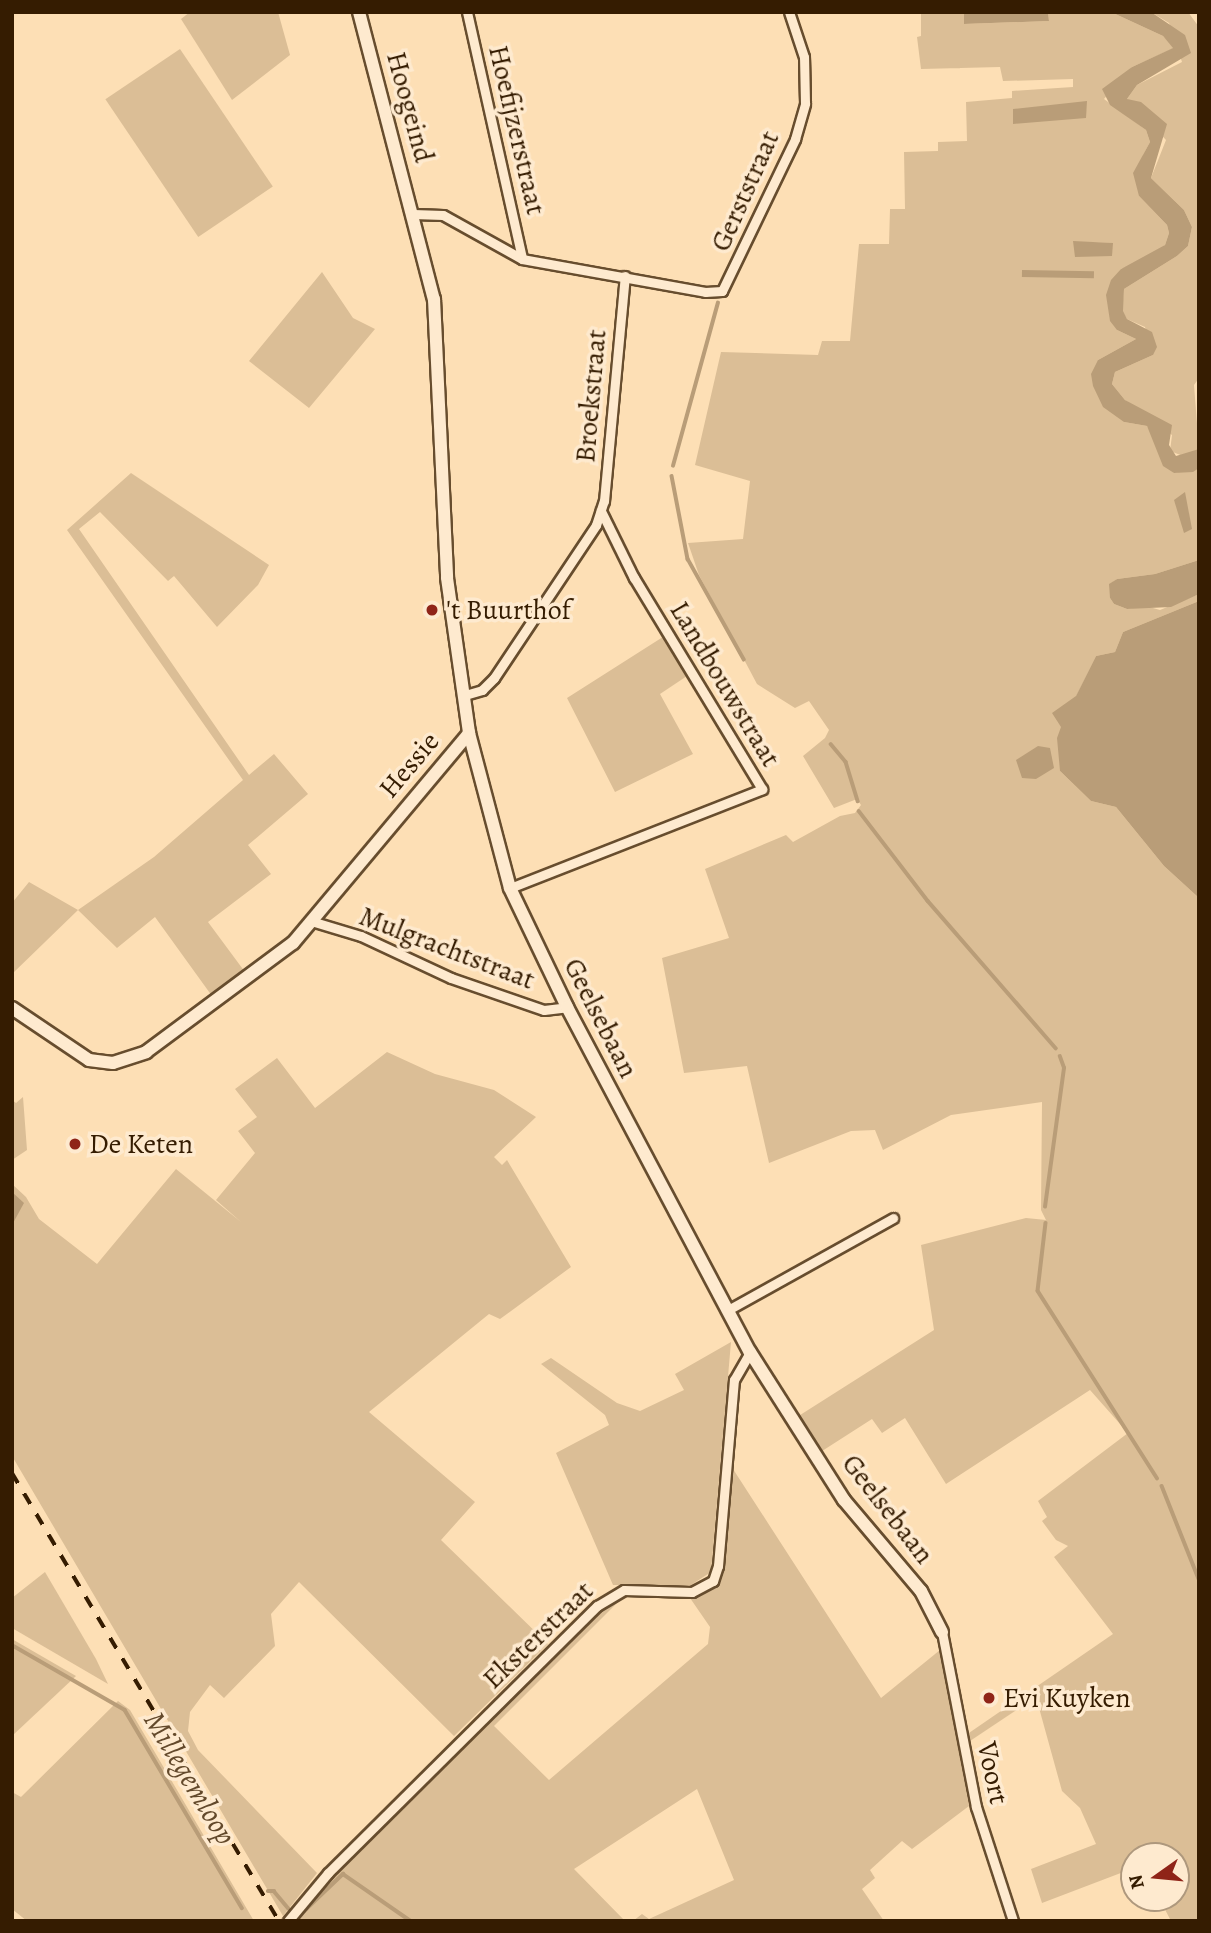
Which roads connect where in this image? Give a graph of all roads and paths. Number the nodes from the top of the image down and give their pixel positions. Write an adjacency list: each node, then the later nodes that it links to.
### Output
1 (359, 12): 4 (street, Hoogeind)
2 (467, 12): 5 (street, Hoefijzerstraat)
3 (789, 12): 6 (street, Gerststraat)
4 (413, 214): 5 (street); 8 (street, Hessie)
5 (522, 259): 6 (street)
6 (625, 276): 7 (street, Broekstraat)
7 (601, 510): 8 (street, Broekstraat); 10 (street, Landbouwstraat)
8 (465, 695): 9 (street, Hessie)
9 (469, 733): 10 (street, Geelsebaan); 11 (street, Hessie)
10 (510, 888): 12 (street, Geelsebaan)
11 (312, 921): 12 (street, Mulgrachtstraat); 13 (street, Hessie)
12 (567, 1007): 15 (street, Geelsebaan)
13 (12, 1008)
14 (893, 1218): 15 (street)
15 (728, 1310): 16 (street, Geelsebaan)
16 (750, 1352): 17 (street, Geelsebaan); 18 (street, Eksterstraat)
17 (942, 1632): 19 (street, Voort)
18 (288, 1921)
19 (1013, 1921)

